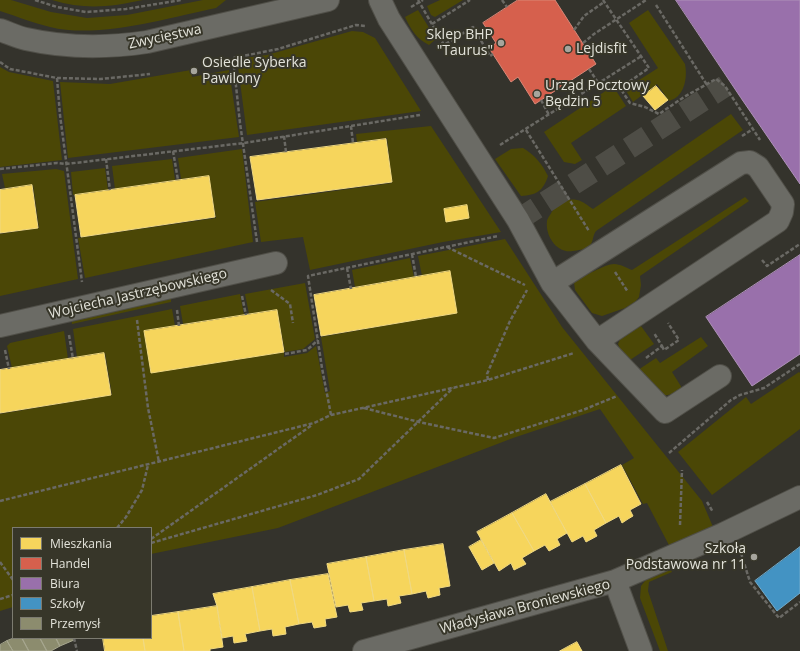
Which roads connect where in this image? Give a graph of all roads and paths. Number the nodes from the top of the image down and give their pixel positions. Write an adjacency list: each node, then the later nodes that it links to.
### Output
1 (35, 0): 2 (path)
2 (181, 0)
3 (328, 0): 16 (street, Zwycięstwa)
4 (380, 0): 13 (street)
5 (423, 0): 9 (path)
6 (470, 0): 15 (path)
7 (502, 0): 12 (path)
8 (646, 0): 14 (path)
9 (418, 1): 13 (path); 15 (path)
10 (603, 1): 14 (path); 17 (path)
11 (656, 5): 26 (path)
12 (507, 7)
13 (389, 19): 33 (path); 51 (street)
14 (616, 20): 18 (path); 20 (path)
15 (432, 24): 19 (path)
16 (0, 30)
17 (574, 30)
18 (583, 44)
19 (493, 54)
20 (640, 57): 25 (path); 26 (path)
21 (0, 62): 24 (path)
22 (589, 69): 25 (path)
23 (150, 74): 24 (path)
24 (57, 78): 39 (path)
25 (598, 84): 28 (path)
26 (707, 85): 30 (path)
27 (541, 100): 28 (path)
28 (549, 114): 35 (path)
29 (421, 115): 31 (path)
30 (746, 120)
31 (350, 126): 32 (path); 34 (path)
32 (284, 136): 33 (path); 37 (path)
33 (244, 143): 36 (path); 44 (path)
34 (353, 143)
35 (499, 146)
36 (173, 151): 38 (path); 41 (path)
37 (286, 152)
38 (106, 159): 39 (path); 42 (path)
39 (66, 164): 40 (path); 50 (path)
40 (0, 169)
41 (178, 180)
42 (110, 190)
43 (499, 235): 45 (path)
44 (257, 242)
45 (446, 246): 46 (path); 73 (path)
46 (412, 254): 48 (path); 49 (path)
47 (276, 263): 60 (street, Wojciecha Jastrzębowskiego)
48 (348, 268): 53 (path); 63 (path)
49 (416, 277)
50 (82, 281)
51 (552, 283): 64 (street); 64 (street)
52 (265, 285): 59 (path)
53 (351, 289)
54 (241, 290): 56 (path)
55 (175, 304): 61 (path)
56 (246, 315)
57 (664, 317): 65 (path)
58 (137, 320): 83 (path)
59 (293, 323)
60 (0, 326)
61 (179, 326)
62 (69, 333): 69 (path)
63 (318, 340): 68 (path); 79 (path)
64 (597, 341): 72 (street)
65 (662, 346)
66 (4, 347): 71 (path)
67 (576, 353): 73 (path)
68 (285, 354)
69 (73, 358)
70 (800, 364): 76 (path)
71 (9, 369)
72 (720, 376)
73 (488, 380): 74 (path)
74 (454, 388): 78 (path); 80 (path)
75 (621, 394): 80 (path)
76 (740, 395)
77 (731, 400): 82 (path)
78 (363, 408): 79 (path); 80 (path)
79 (332, 414): 81 (path)
80 (419, 422): 91 (path)
81 (314, 423): 83 (path); 90 (path)
82 (669, 453)
83 (159, 462): 84 (path)
84 (148, 464): 87 (path); 88 (path)
85 (682, 470): 89 (path)
86 (800, 497): 95 (street)
87 (0, 501)
88 (118, 527)
89 (679, 532)
90 (152, 538)
91 (152, 543)
92 (741, 552): 98 (path)
93 (0, 562): 94 (path)
94 (12, 579)
95 (615, 581): 101 (street, Władysława Broniewskiego); 102 (street, Władysława Broniewskiego)
96 (12, 594): 97 (path)
97 (0, 599)
98 (800, 602)
99 (74, 639): 100 (path)
100 (77, 651)
101 (364, 651)
102 (641, 651)

